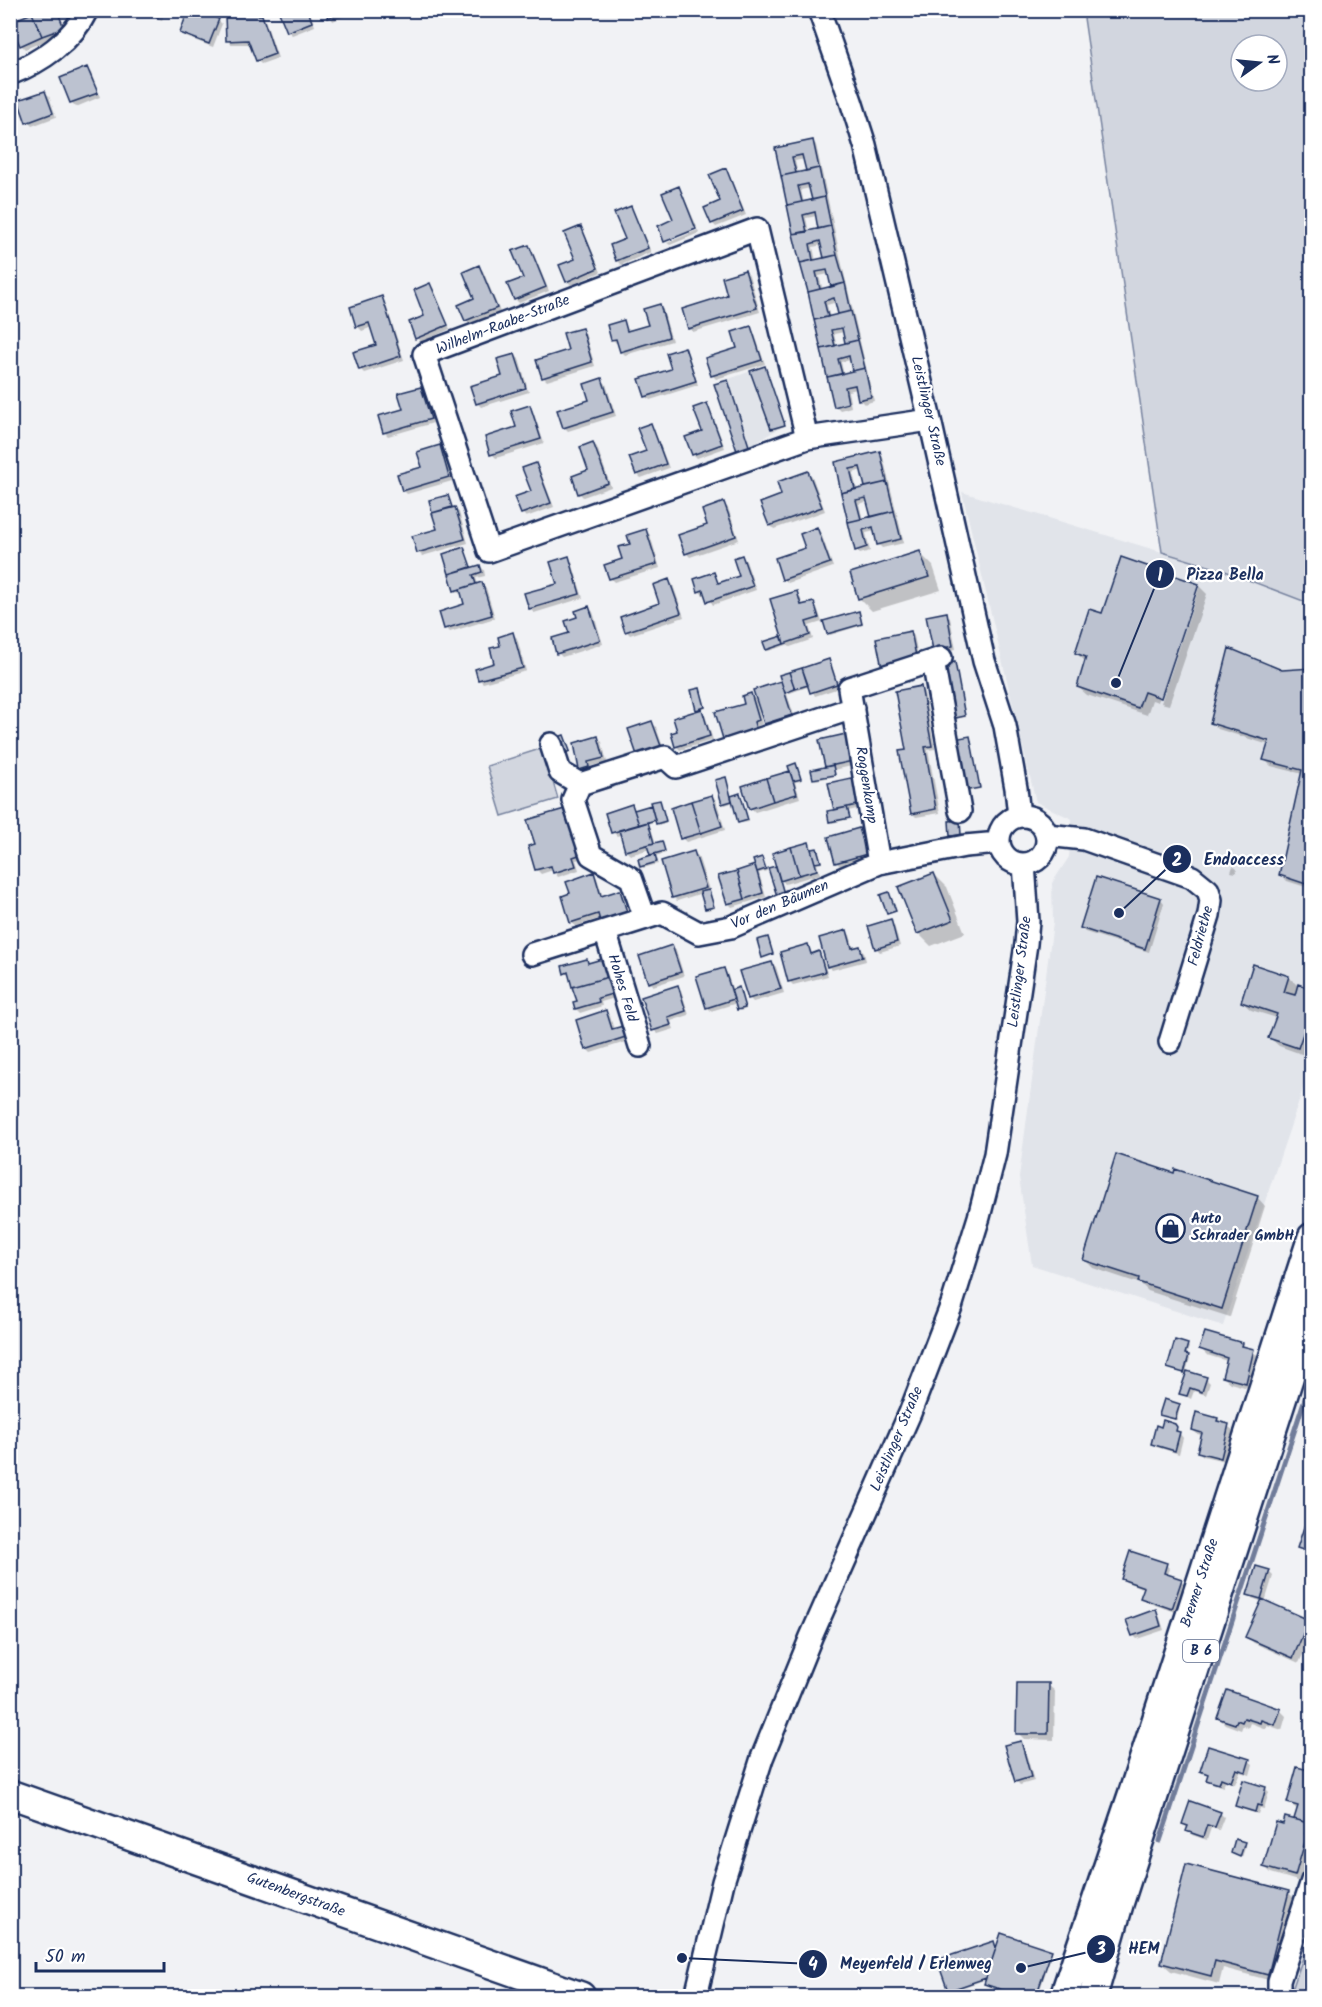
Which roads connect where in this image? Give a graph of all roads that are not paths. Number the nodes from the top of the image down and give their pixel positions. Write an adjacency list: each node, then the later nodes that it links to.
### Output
1 (87, 10): 3 (street)
2 (819, 10): 4 (street, Leistlinger Straße)
3 (10, 74)
4 (930, 420): 5 (street, Wilhelm-Raabe-Straße); 10 (street, Leistlinger Straße)
5 (807, 438): 5 (street, Wilhelm-Raabe-Straße)
6 (853, 708): 8 (street); 9 (street, Roggenkamp); 13 (street, Roggenkamp)
7 (551, 744): 8 (street)
8 (580, 784): 15 (street)
9 (960, 812)
10 (1019, 816): 11 (street); 12 (street)
11 (1047, 836): 14 (street); 18 (street, Feldriethe)
12 (999, 843): 13 (street, Vor den Bäumen); 14 (street)
13 (879, 862): 15 (street, Vor den Bäumen)
14 (1024, 864): 25 (street, Leistlinger Straße)
15 (645, 918): 16 (street, Vor den Bäumen)
16 (605, 931): 17 (street, Vor den Bäumen); 19 (street, Hohes Feld)
17 (532, 954)
18 (1170, 1042)
19 (640, 1046)
20 (1311, 1237): 26 (main road, Bremer Straße / B 6)
21 (1311, 1307): 27 (main road, Bremer Straße / B 6)
22 (10, 1794): 24 (main road, Gutenbergstraße)
23 (1311, 1881): 28 (street)
24 (581, 1996)
25 (696, 1996)
26 (1064, 1996)
27 (1093, 1996)
28 (1279, 1996)

